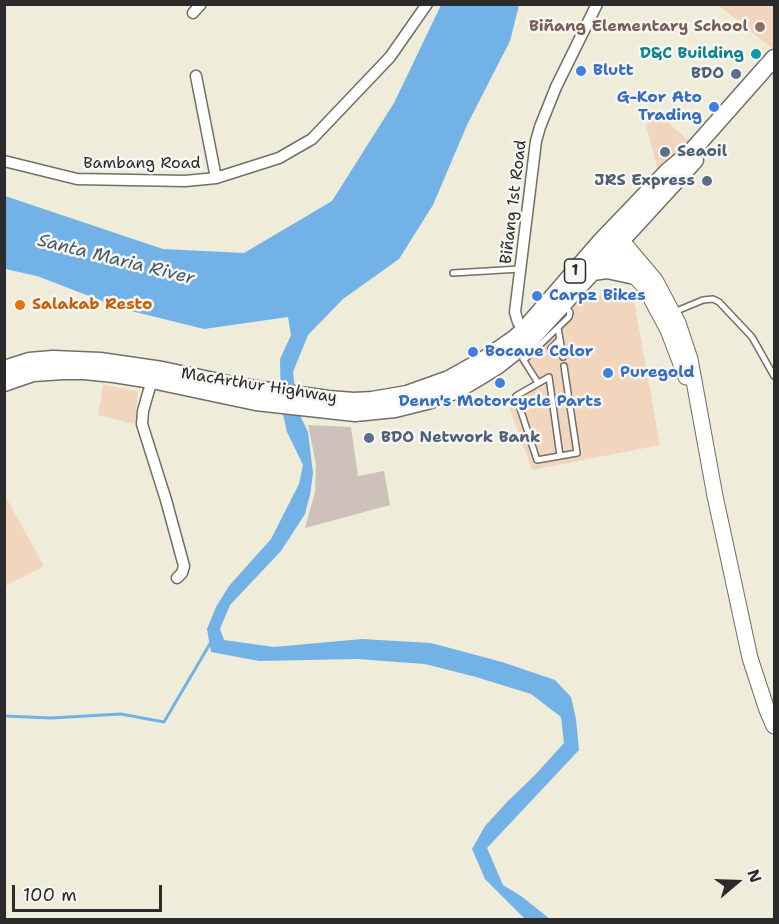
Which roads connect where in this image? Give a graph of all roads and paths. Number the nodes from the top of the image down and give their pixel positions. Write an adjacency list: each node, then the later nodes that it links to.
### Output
1 (427, 4): 7 (street, Bambang Road)
2 (597, 4): 9 (street, Biñang 1st Road)
3 (774, 58): 8 (highway, MacArthur Highway / 1)
4 (196, 75): 7 (street)
5 (774, 76): 8 (highway, MacArthur Highway / 1)
6 (4, 161): 7 (street, Bambang Road)
7 (216, 178)
8 (611, 241): 10 (highway, MacArthur Highway / 1); 12 (main road); 13 (highway, MacArthur Highway / 1); 14 (main road)
9 (521, 269): 11 (lane); 16 (street, Biñang 1st Road)
10 (592, 272): 12 (highway); 13 (highway, MacArthur Highway / 1)
11 (453, 273)
12 (635, 276): 29 (main road)
13 (559, 299): 15 (lane); 16 (highway, MacArthur Highway / 1)
14 (673, 313): 26 (lane); 29 (main road)
15 (558, 328): 17 (lane); 19 (lane)
16 (526, 335): 19 (highway, MacArthur Highway / 1)
17 (560, 339): 18 (lane); 20 (lane)
18 (551, 348)
19 (516, 351): 24 (lane); 25 (highway, MacArthur Highway / 1)
20 (562, 357)
21 (535, 364): 24 (lane)
22 (564, 366): 30 (lane)
23 (4, 369): 25 (highway, MacArthur Highway / 1)
24 (530, 369): 28 (lane)
25 (153, 375): 27 (highway, MacArthur Highway / 1); 31 (street)
26 (774, 376)
27 (4, 383)
28 (538, 383): 30 (lane); 30 (lane)
29 (697, 399): 32 (main road)
30 (560, 456)
31 (177, 578)
32 (774, 726)

